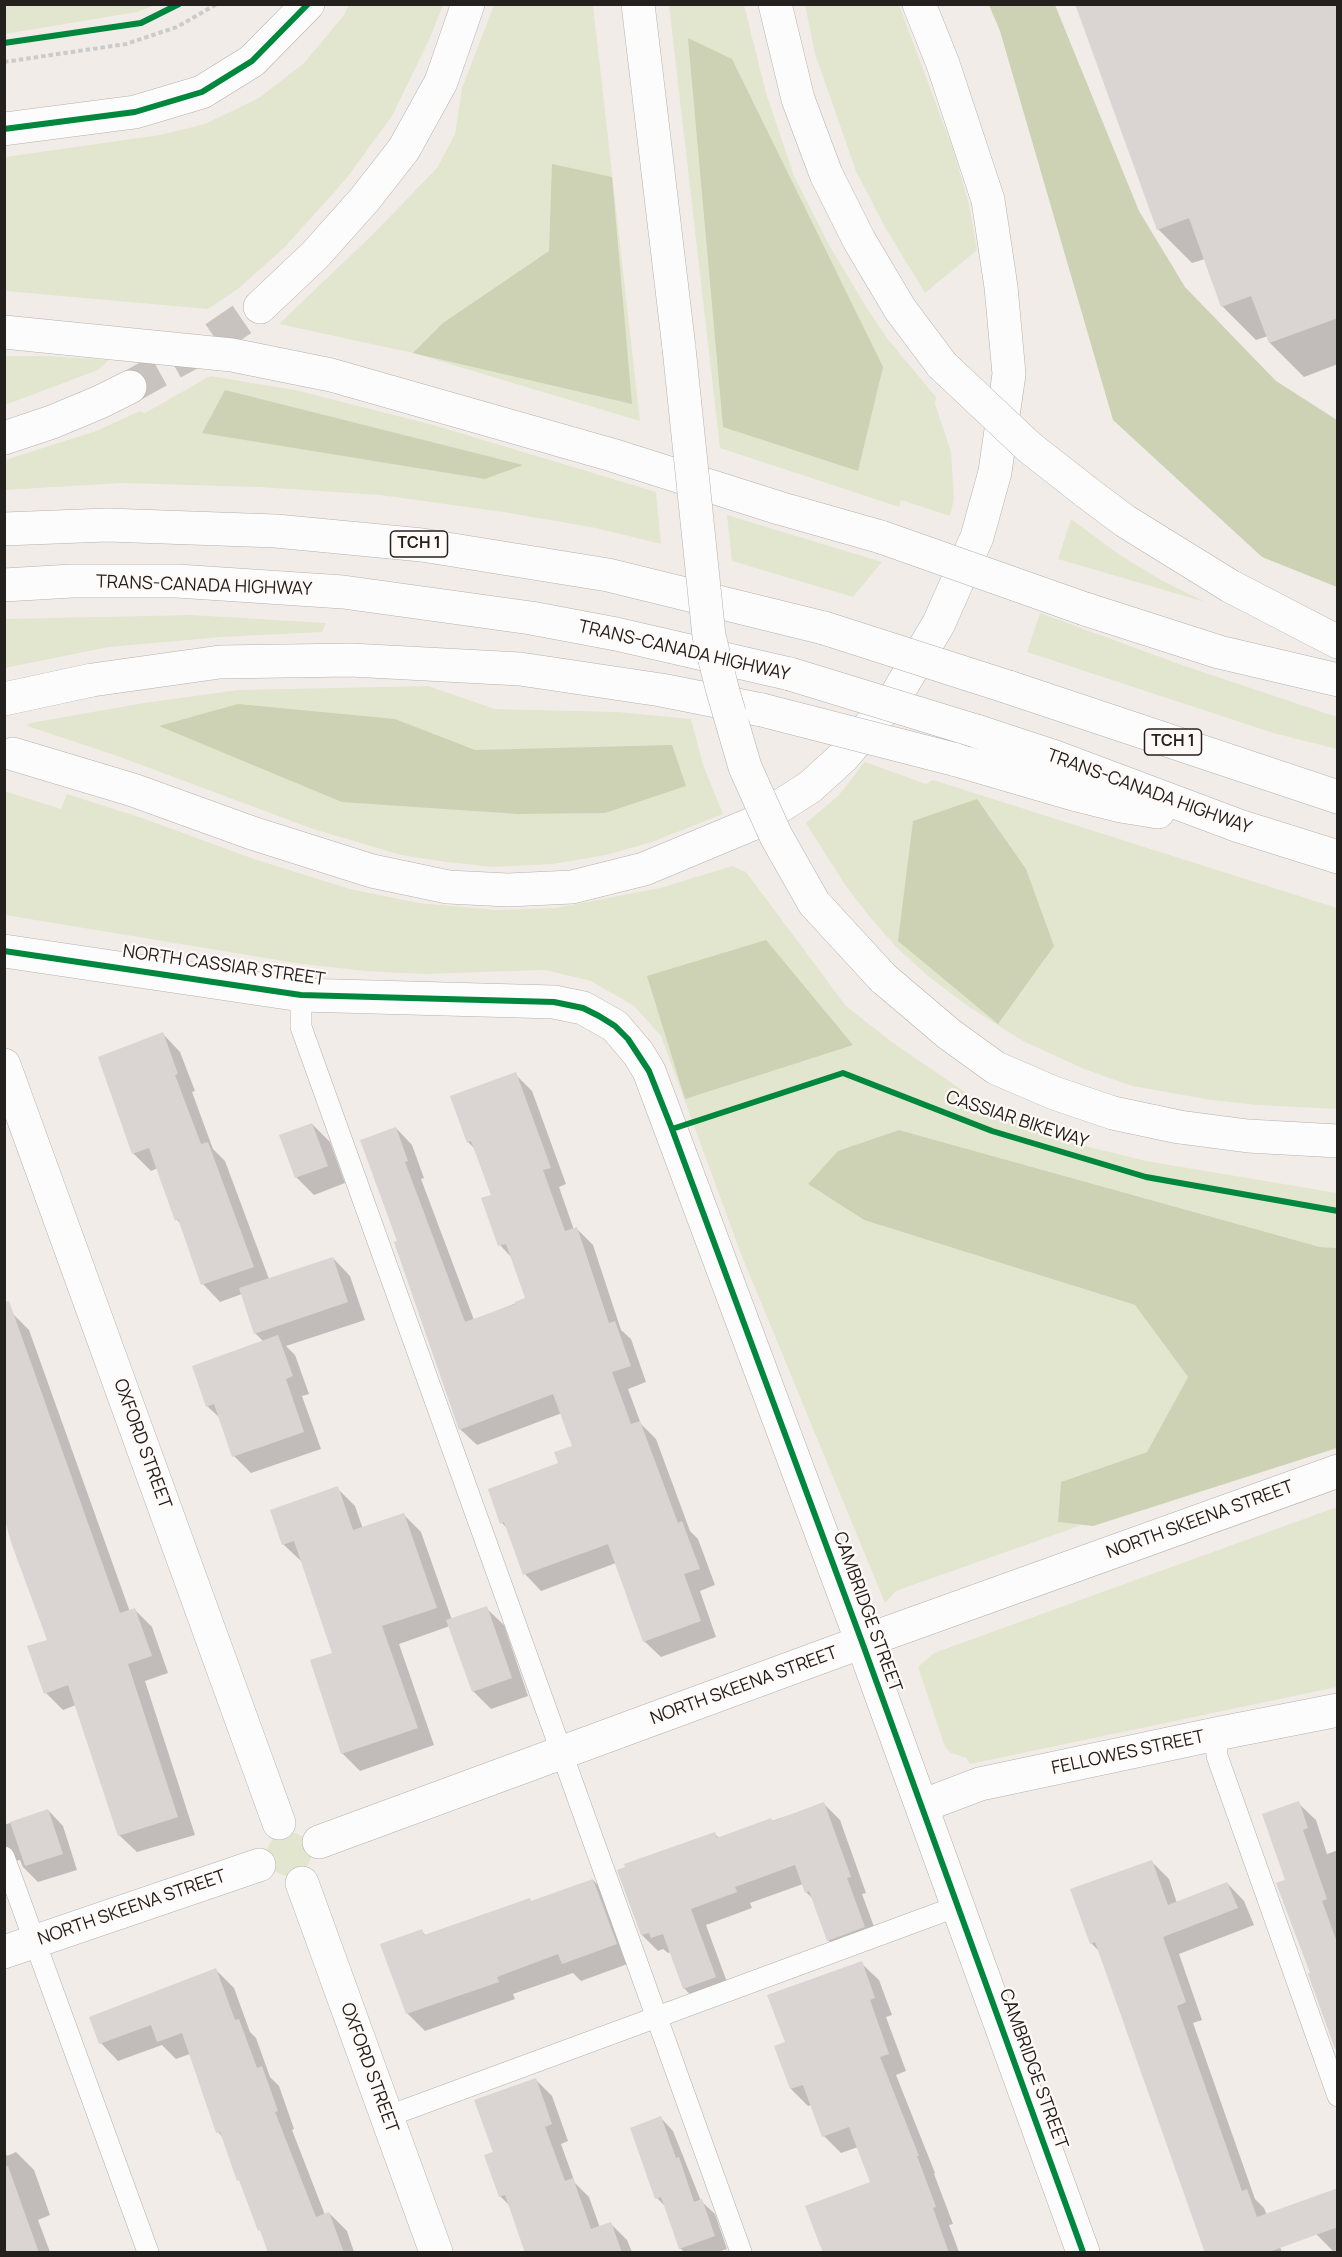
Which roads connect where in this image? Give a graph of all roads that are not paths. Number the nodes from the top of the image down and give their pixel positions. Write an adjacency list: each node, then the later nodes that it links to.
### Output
1 (308, 4): 6 (main road)
2 (468, 4): 7 (main road)
3 (638, 4): 24 (main road, bridge)
4 (775, 4): 13 (main road, bridge)
5 (919, 4): 16 (main road)
6 (4, 129)
7 (260, 307)
8 (4, 332): 14 (main road, bridge)
9 (130, 387): 10 (main road)
10 (4, 438)
11 (4, 529): 17 (main road, TCH 1, bridge)
12 (4, 585): 18 (main road, TRANS-CANADA HIGHWAY, bridge)
13 (1338, 642)
14 (1338, 680)
15 (4, 699): 18 (main road, bridge)
16 (13, 754)
17 (1338, 797)
18 (1239, 826): 19 (main road, TRANS-CANADA HIGHWAY)
19 (1338, 857)
20 (4, 951): 21 (main road, NORTH CASSIAR STREET)
21 (301, 995): 22 (main road, NORTH CASSIAR STREET); 29 (lane)
22 (583, 1008): 26 (main road, CAMBRIDGE STREET)
23 (4, 1065): 31 (main road, OXFORD STREET)
24 (1338, 1141)
25 (1338, 1471): 26 (main road, NORTH SKEENA STREET)
26 (862, 1642): 29 (main road, NORTH SKEENA STREET); 30 (main road, CAMBRIDGE STREET)
27 (1338, 1710): 28 (main road, FELLOWES STREET)
28 (1216, 1734): 30 (main road, FELLOWES STREET); 40 (lane)
29 (561, 1754): 32 (main road, NORTH SKEENA STREET); 39 (lane)
30 (922, 1806): 36 (main road, CAMBRIDGE STREET)
31 (279, 1823): 32 (main road); 34 (main road)
32 (319, 1842): 35 (main road)
33 (4, 1857): 37 (lane)
34 (259, 1865): 35 (main road); 37 (main road, NORTH SKEENA STREET)
35 (302, 1883): 41 (main road, OXFORD STREET)
36 (958, 1906): 39 (lane); 45 (main road, CAMBRIDGE STREET)
37 (36, 1941): 38 (main road, NORTH SKEENA STREET); 42 (lane)
38 (4, 1952)
39 (656, 2016): 41 (lane); 44 (lane)
40 (1338, 2096)
41 (386, 2117): 43 (main road, OXFORD STREET)
42 (148, 2253)
43 (436, 2253)
44 (741, 2253)
45 (1083, 2253)

